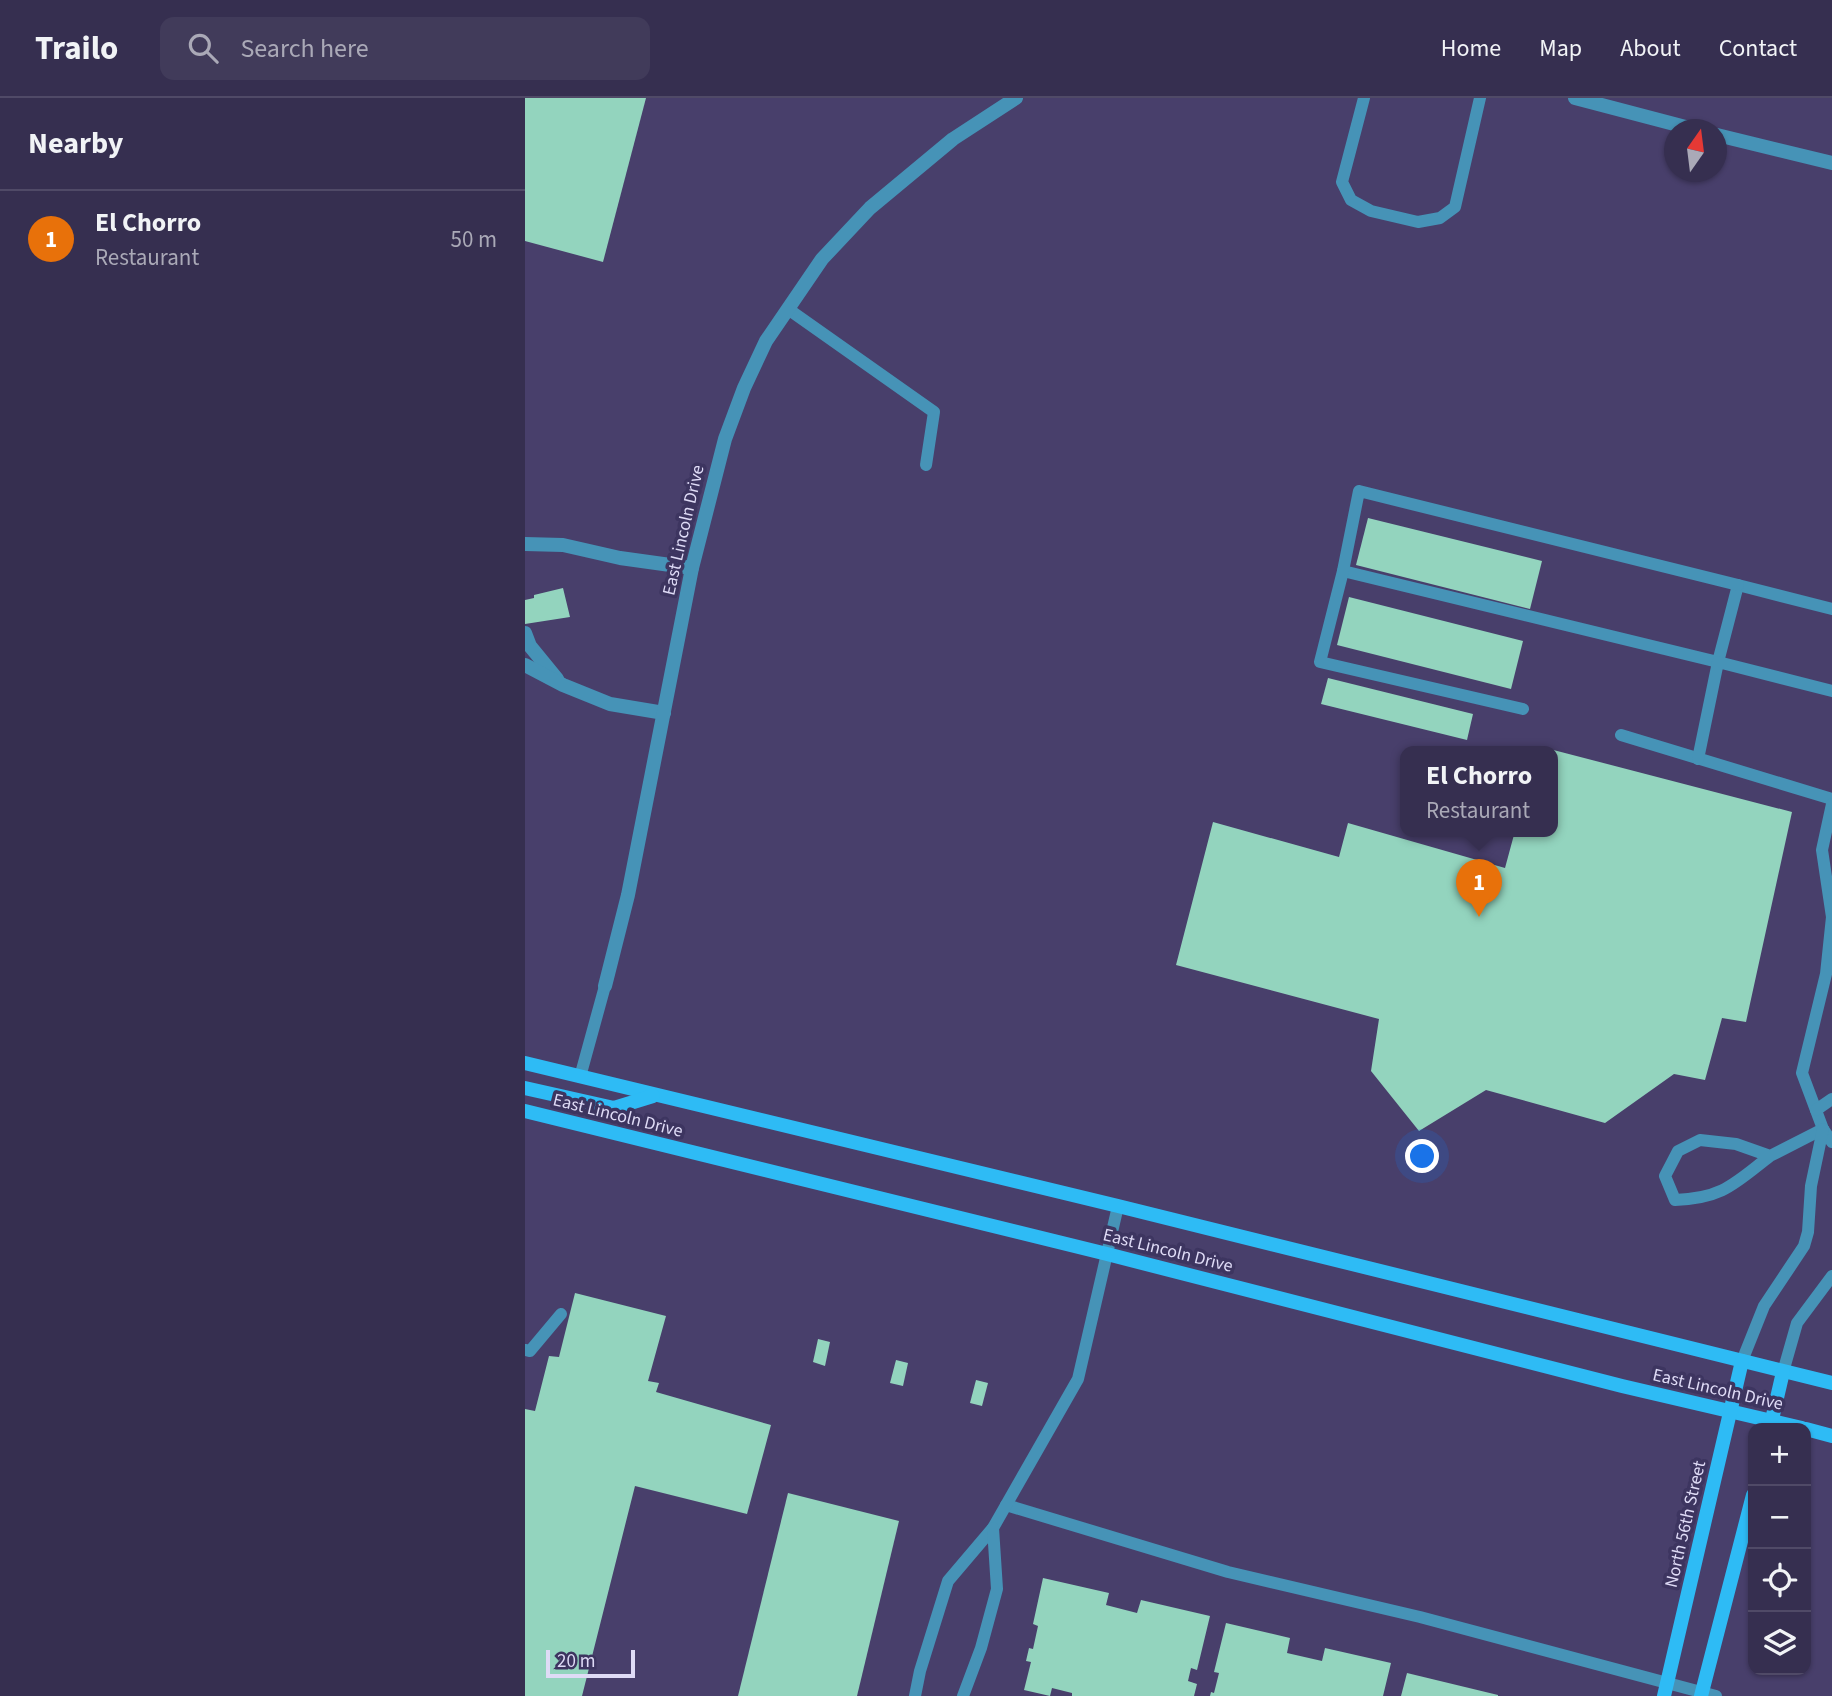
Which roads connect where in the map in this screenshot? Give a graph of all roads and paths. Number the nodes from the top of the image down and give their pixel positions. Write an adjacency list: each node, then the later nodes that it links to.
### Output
1 (1016, 98): 8 (street, East Lincoln Drive)
2 (1364, 98): 3 (lane)
3 (1480, 98)
4 (1575, 98): 5 (street)
5 (1664, 121)
6 (1727, 137): 7 (street)
7 (1832, 163)
8 (788, 309): 9 (lane); 11 (street, East Lincoln Drive)
9 (926, 465)
10 (525, 544): 11 (street)
11 (692, 568): 21 (street, East Lincoln Drive)
12 (1343, 571): 13 (lane); 16 (lane); 20 (lane)
13 (1738, 585): 14 (lane); 16 (lane)
14 (1832, 609)
15 (527, 643): 18 (street)
16 (1718, 662): 19 (lane); 23 (lane)
17 (525, 665): 18 (street)
18 (563, 685): 21 (street)
19 (1832, 691)
20 (1523, 709)
21 (664, 713): 28 (street, East Lincoln Drive)
22 (1621, 735): 23 (lane)
23 (1698, 759): 24 (lane)
24 (1832, 802): 26 (lane)
25 (1832, 840): 26 (lane)
26 (1822, 850): 27 (lane)
27 (1830, 948): 34 (lane)
28 (605, 986): 30 (lane, East Lincoln Drive)
29 (525, 1063): 30 (main road, East Lincoln Drive)
30 (580, 1077): 32 (main road, East Lincoln Drive)
31 (525, 1088): 32 (main road)
32 (654, 1096): 39 (main road, East Lincoln Drive)
33 (1832, 1099): 34 (lane)
34 (1816, 1110): 36 (lane)
35 (525, 1111): 40 (main road, East Lincoln Drive)
36 (1823, 1129): 37 (lane); 38 (lane); 44 (lane)
37 (1832, 1142)
38 (1770, 1156): 38 (lane)
39 (1118, 1206): 40 (lane); 44 (main road, East Lincoln Drive)
40 (1107, 1254): 47 (main road, East Lincoln Drive); 52 (lane)
41 (1832, 1276): 45 (lane)
42 (561, 1314): 43 (lane)
43 (525, 1350)
44 (1742, 1361): 45 (main road, East Lincoln Drive); 47 (main road, North 56th Street)
45 (1783, 1371): 46 (main road, East Lincoln Drive); 49 (main road)
46 (1832, 1383)
47 (1732, 1412): 48 (main road, East Lincoln Drive); 55 (main road, North 56th Street)
48 (1765, 1423)
49 (1771, 1423)
50 (1811, 1431): 51 (main road, East Lincoln Drive)
51 (1832, 1436)
52 (1006, 1505): 54 (lane); 55 (lane)
53 (1748, 1515): 56 (main road)
54 (993, 1528): 57 (lane); 58 (lane)
55 (1665, 1690): 56 (lane)
56 (1706, 1695)
57 (915, 1696)
58 (963, 1696)

